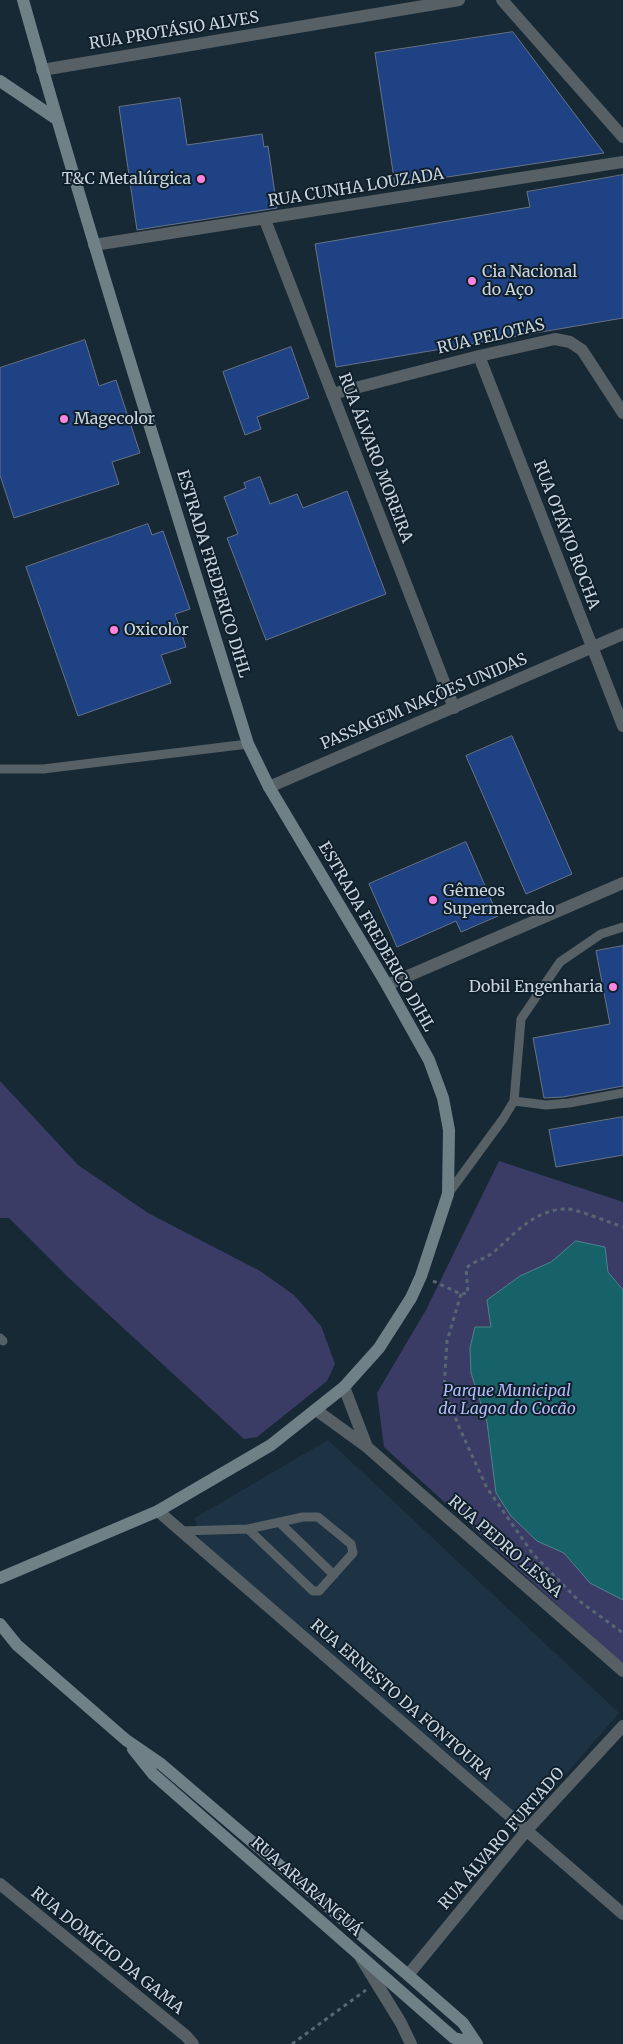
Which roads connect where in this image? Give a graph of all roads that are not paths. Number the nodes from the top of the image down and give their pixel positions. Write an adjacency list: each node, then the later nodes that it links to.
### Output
1 (23, 0): 4 (main road, ESTRADA FREDERICO DIHL)
2 (459, 0): 4 (street, RUA PROTÁSIO ALVES)
3 (502, 0): 7 (street)
4 (42, 70): 6 (main road, ESTRADA FREDERICO DIHL)
5 (0, 81): 6 (main road)
6 (55, 118): 10 (main road, ESTRADA FREDERICO DIHL)
7 (623, 137)
8 (623, 162): 9 (street, RUA CUNHA LOUZADA)
9 (265, 220): 10 (street, RUA CUNHA LOUZADA); 12 (street, RUA ÁLVARO MOREIRA)
10 (94, 245): 18 (main road, ESTRADA FREDERICO DIHL)
11 (479, 356): 12 (street, RUA PELOTAS); 13 (street, RUA PELOTAS); 15 (street, RUA OTÁVIO ROCHA)
12 (332, 394): 16 (street, RUA ÁLVARO MOREIRA)
13 (622, 408)
14 (623, 634): 15 (street, PASSAGEM NAÇÕES UNIDAS)
15 (592, 646): 16 (street, PASSAGEM NAÇÕES UNIDAS); 17 (street, RUA OTÁVIO ROCHA)
16 (454, 708): 20 (street, PASSAGEM NAÇÕES UNIDAS)
17 (623, 726)
18 (248, 744): 19 (lane); 20 (main road, ESTRADA FREDERICO DIHL)
19 (0, 769)
20 (269, 787): 23 (main road, ESTRADA FREDERICO DIHL)
21 (623, 883): 23 (street)
22 (623, 927): 25 (lane)
23 (387, 984): 26 (main road, ESTRADA FREDERICO DIHL)
24 (623, 1092): 25 (lane)
25 (514, 1101): 26 (lane)
26 (448, 1194): 27 (main road, ESTRADA FREDERICO DIHL)
27 (344, 1387): 28 (main road, ESTRADA FREDERICO DIHL); 29 (street, RUA PEDRO LESSA)
28 (316, 1410): 29 (street, RUA PEDRO LESSA); 30 (main road, ESTRADA FREDERICO DIHL)
29 (367, 1447): 40 (street, RUA PEDRO LESSA)
30 (158, 1511): 33 (street, RUA ERNESTO DA FONTOURA); 35 (main road, ESTRADA FREDERICO DIHL)
31 (280, 1523): 32 (lane); 34 (lane); 34 (lane)
32 (248, 1529): 33 (lane); 34 (lane)
33 (181, 1532): 43 (street, RUA ERNESTO DA FONTOURA)
34 (334, 1575)
35 (3, 1576): 36 (main road)
36 (0, 1589)
37 (0, 1624): 39 (main road, RUA ARARANGUÁ)
38 (0, 1636): 39 (main road, RUA ARARANGUÁ)
39 (17, 1645): 42 (main road, RUA ARARANGUÁ)
40 (623, 1670)
41 (623, 1726): 43 (street, RUA ÁLVARO FURTADO)
42 (126, 1740): 46 (main road, RUA ARARANGUÁ); 47 (main road, RUA ARARANGUÁ)
43 (527, 1830): 45 (street, RUA ERNESTO DA FONTOURA); 47 (street, RUA ÁLVARO FURTADO)
44 (0, 1884): 49 (street, RUA DOMÍCIO DA GAMA)
45 (623, 1914)
46 (360, 1956): 48 (main road, RUA ARARANGUÁ); 50 (street)
47 (408, 1974): 48 (main road, RUA ARARANGUÁ)
48 (476, 2043)
49 (193, 2044)
50 (411, 2044)

